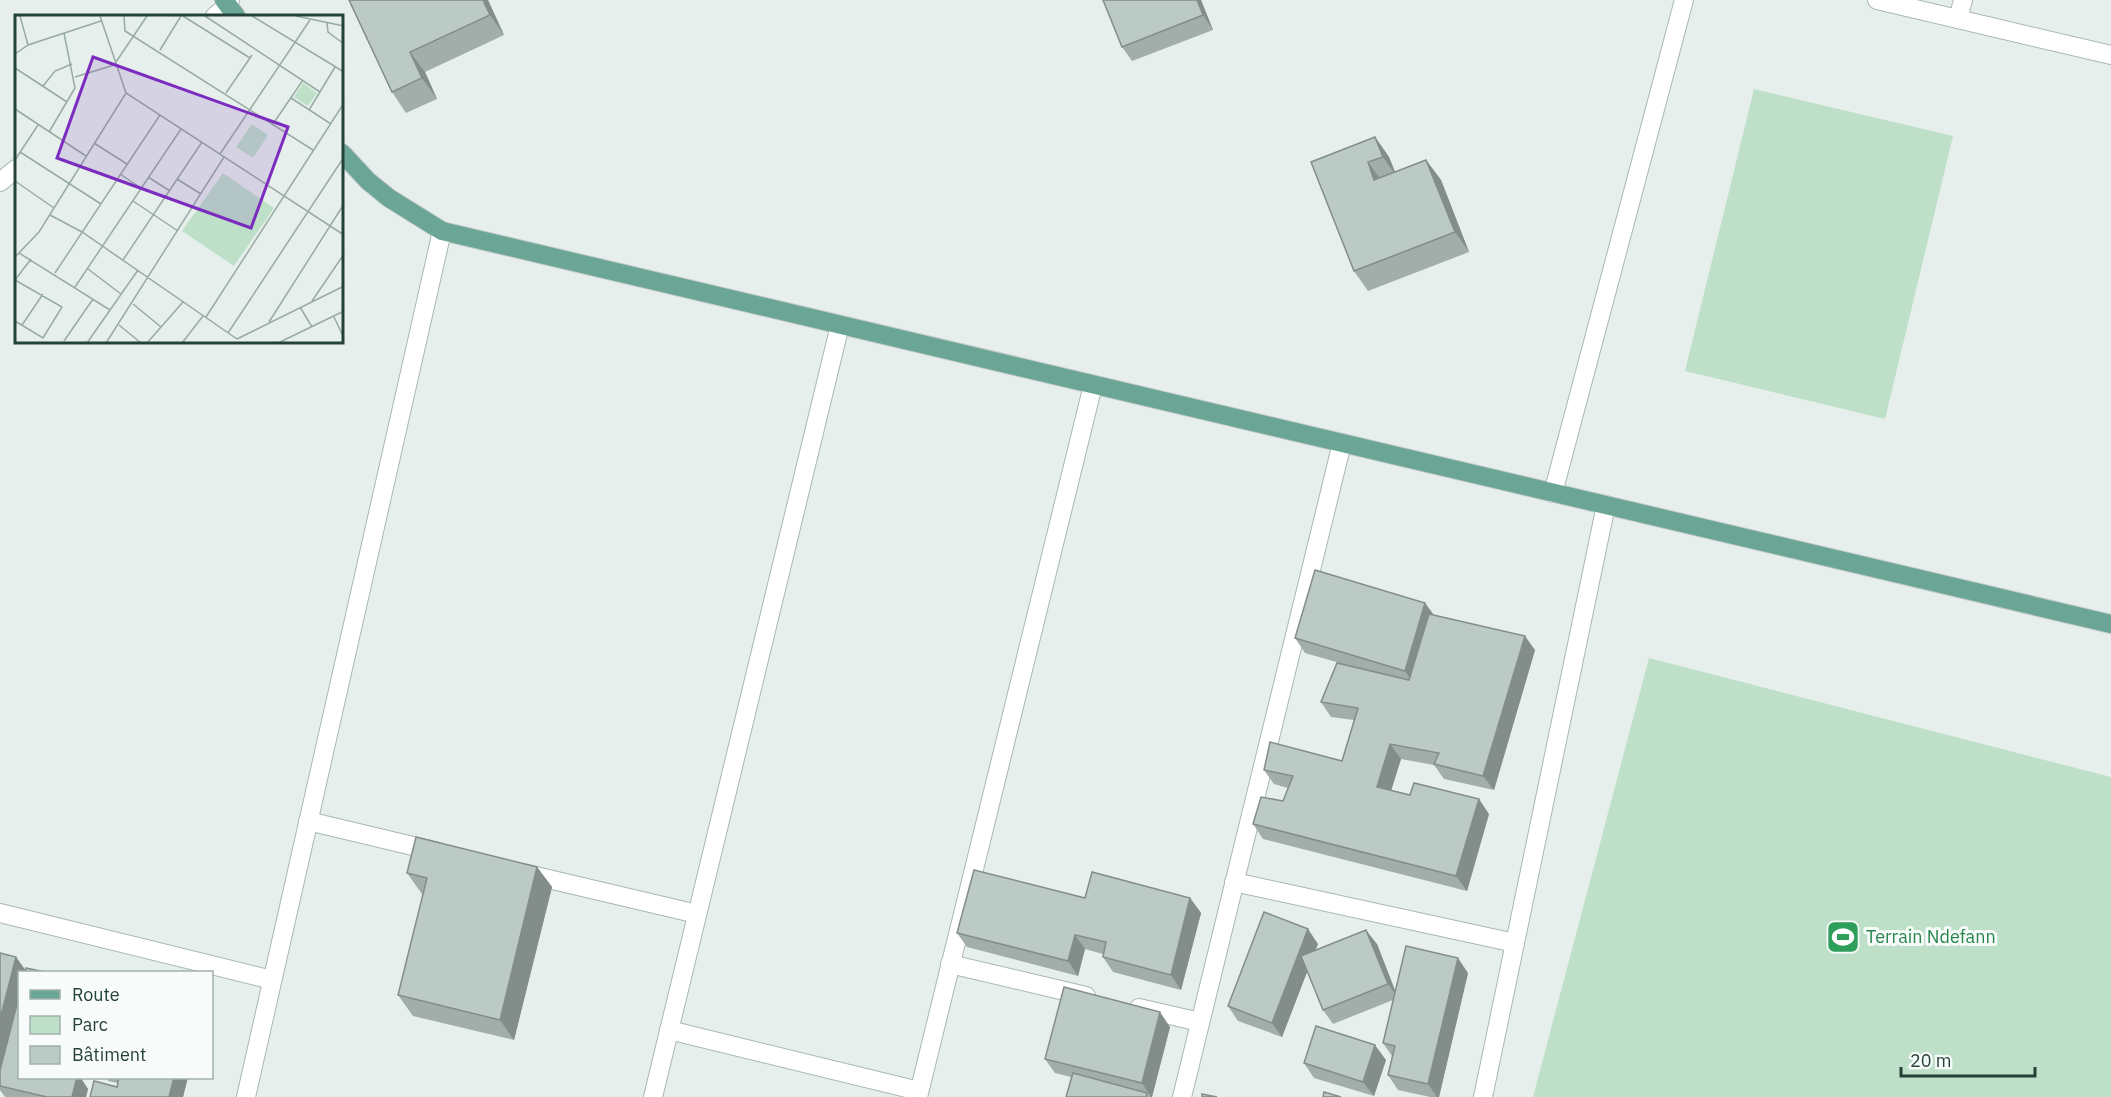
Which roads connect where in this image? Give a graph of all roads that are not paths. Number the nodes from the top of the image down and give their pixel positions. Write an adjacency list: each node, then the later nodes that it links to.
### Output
1 (1684, 0): 13 (street)
2 (1877, 0): 4 (street)
3 (1963, 0): 4 (street)
4 (1958, 19): 5 (street)
5 (2111, 55)
6 (344, 155): 9 (main road)
7 (15, 170): 8 (street)
8 (0, 182)
9 (442, 231): 10 (main road); 16 (street)
10 (840, 325): 11 (main road); 21 (street)
11 (1093, 385): 12 (main road); 23 (street)
12 (1342, 443): 13 (main road); 19 (street)
13 (1553, 493): 14 (main road)
14 (1606, 505): 15 (main road); 22 (street)
15 (2111, 624)
16 (308, 821): 17 (street); 24 (street)
17 (457, 857)
18 (502, 868): 21 (street)
19 (1234, 882): 22 (street); 27 (street)
20 (0, 913): 24 (street)
21 (697, 914): 28 (street)
22 (1515, 943): 33 (street)
23 (950, 964): 25 (street); 29 (street)
24 (272, 980): 30 (street)
25 (1098, 998)
26 (1121, 1004): 27 (street)
27 (1200, 1022): 32 (street)
28 (669, 1030): 29 (street); 31 (street)
29 (919, 1094)
30 (246, 1097)
31 (653, 1097)
32 (1182, 1097)
33 (1483, 1097)

